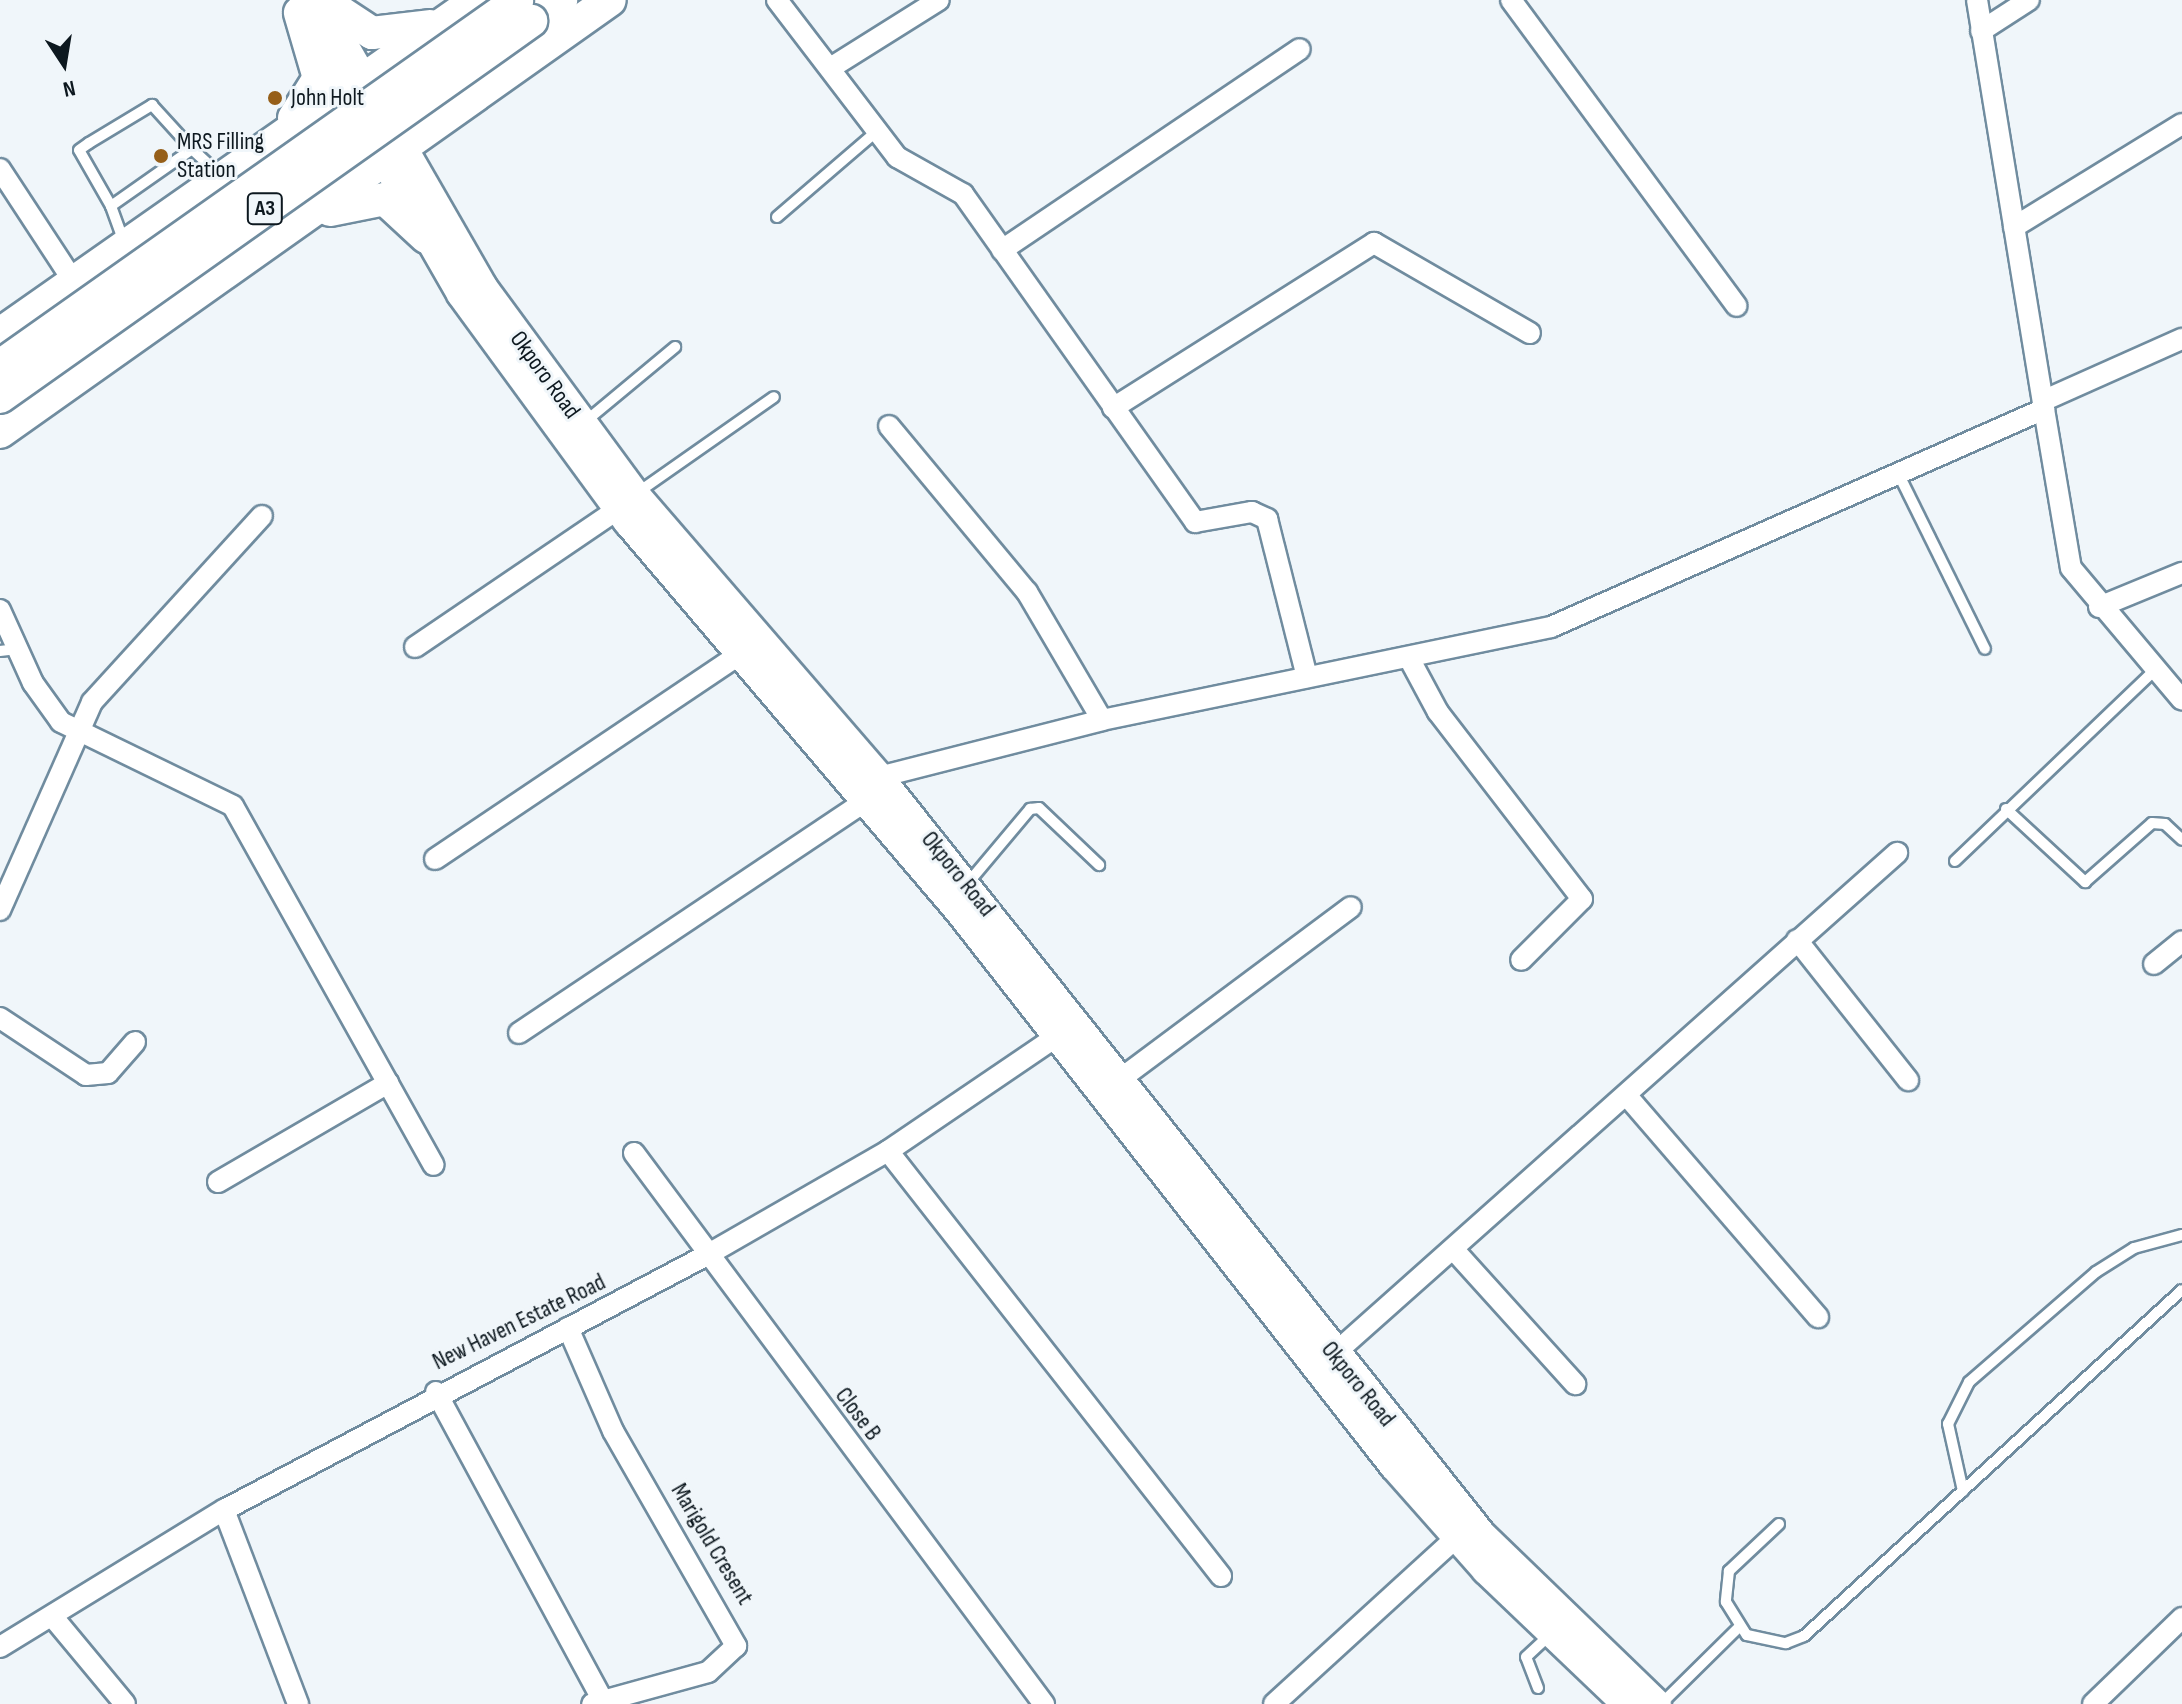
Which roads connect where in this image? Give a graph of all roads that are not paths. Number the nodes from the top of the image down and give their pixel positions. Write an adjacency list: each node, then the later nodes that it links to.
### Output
1 (477, 0): 11 (main road)
2 (561, 0): 10 (main road, A3)
3 (610, 0): 20 (main road)
4 (777, 0): 14 (street)
5 (939, 0): 14 (street)
6 (1511, 0): 31 (street)
7 (1977, 0): 12 (street)
8 (2029, 0): 12 (street)
9 (308, 3): 11 (main road); 15 (main road, Okporo Road); 19 (main road)
10 (522, 7): 36 (main road, A3, bridge); 37 (main road, A3, bridge)
11 (445, 22): 15 (main road)
12 (1981, 31): 25 (street)
13 (1300, 49): 29 (street)
14 (832, 67): 17 (street)
15 (355, 85): 19 (main road); 20 (main road, Okporo Road)
16 (2182, 124): 25 (street)
17 (879, 130): 24 (lane); 29 (street)
18 (192, 149): 22 (lane); 23 (lane); 23 (lane)
19 (263, 149): 22 (main road)
20 (393, 154): 26 (main road); 27 (main road, Okporo Road); 41 (main road, Okporo Road)
21 (0, 169): 30 (street)
22 (223, 178): 28 (main road)
23 (111, 206): 28 (lane)
24 (777, 217)
25 (2014, 227): 39 (street)
26 (277, 236): 27 (main road); 43 (main road)
27 (426, 237): 45 (main road, Okporo Road)
28 (125, 246): 30 (main road)
29 (1002, 250): 40 (street)
30 (74, 282): 33 (main road)
31 (1737, 306)
32 (1530, 333): 40 (street)
33 (0, 334)
34 (2182, 339): 39 (street)
35 (675, 347): 41 (lane)
36 (0, 366)
37 (0, 397)
38 (774, 397): 45 (lane)
39 (2046, 404): 44 (street); 48 (street)
40 (1113, 408): 56 (street)
41 (581, 425): 45 (main road, Okporo Road)
42 (889, 426): 58 (street)
43 (0, 432)
44 (1898, 473): 51 (lane); 54 (street)
45 (627, 502): 50 (street); 53 (main road, Okporo Road); 60 (main road, Okporo Road)
46 (262, 516): 59 (street)
47 (2182, 573): 48 (street)
48 (2099, 607): 55 (street)
49 (0, 610): 52 (street)
50 (415, 647)
51 (1985, 649)
52 (9, 650): 59 (street)
53 (741, 653): 60 (main road, Okporo Road); 64 (street)
54 (1409, 658): 56 (street); 72 (street)
55 (2155, 670): 57 (street); 61 (lane)
56 (1307, 677): 58 (street)
57 (2182, 700)
58 (1102, 720): 60 (street)
59 (74, 731): 69 (street); 80 (street)
60 (873, 788): 67 (main road, Okporo Road); 75 (street); 76 (main road, Okporo Road)
61 (2006, 809): 62 (lane); 65 (lane)
62 (2182, 840)
63 (1897, 853): 70 (street)
64 (435, 859)
65 (1955, 861)
66 (1099, 865): 67 (lane)
67 (966, 884): 78 (main road, Okporo Road)
68 (1351, 907): 78 (street)
69 (0, 910)
70 (1797, 940): 79 (street); 81 (street)
71 (2182, 941): 73 (street)
72 (1521, 960)
73 (2154, 964)
74 (0, 1018): 77 (street)
75 (519, 1033)
76 (1057, 1036): 82 (street, New Haven Estate Road); 98 (main road, Okporo Road)
77 (135, 1042)
78 (1119, 1080): 92 (main road, Okporo Road)
79 (1908, 1080)
80 (388, 1083): 84 (street); 85 (street)
81 (1628, 1097): 87 (street); 90 (street)
82 (888, 1151): 88 (street, New Haven Estate Road); 99 (street)
83 (634, 1153): 88 (street, Close B)
84 (434, 1165)
85 (218, 1182)
86 (2182, 1235): 95 (lane)
87 (1454, 1250): 92 (street); 93 (street)
88 (707, 1255): 91 (street, New Haven Estate Road); 109 (street, Close B)
89 (2182, 1290): 95 (lane)
90 (1818, 1317)
91 (568, 1328): 94 (street, New Haven Estate Road); 106 (street, Marigold Cresent)
92 (1334, 1354): 112 (main road, Okporo Road)
93 (1575, 1384)
94 (436, 1392): 96 (street, New Haven Estate Road); 106 (street)
95 (1963, 1491): 102 (lane)
96 (224, 1510): 100 (street, New Haven Estate Road); 108 (street)
97 (1779, 1524): 102 (lane)
98 (1456, 1538): 103 (main road, Okporo Road); 110 (street)
99 (1221, 1576)
100 (52, 1616): 104 (street, New Haven Estate Road); 107 (street)
101 (2182, 1618): 113 (street)
102 (1739, 1627): 112 (lane)
103 (1553, 1633): 105 (lane); 111 (main road, Okporo Road)
104 (0, 1647)
105 (1538, 1688)
106 (597, 1702)
107 (125, 1704)
108 (298, 1704)
109 (1044, 1704)
110 (1274, 1704)
111 (1626, 1704)
112 (1659, 1704)
113 (2093, 1704)

